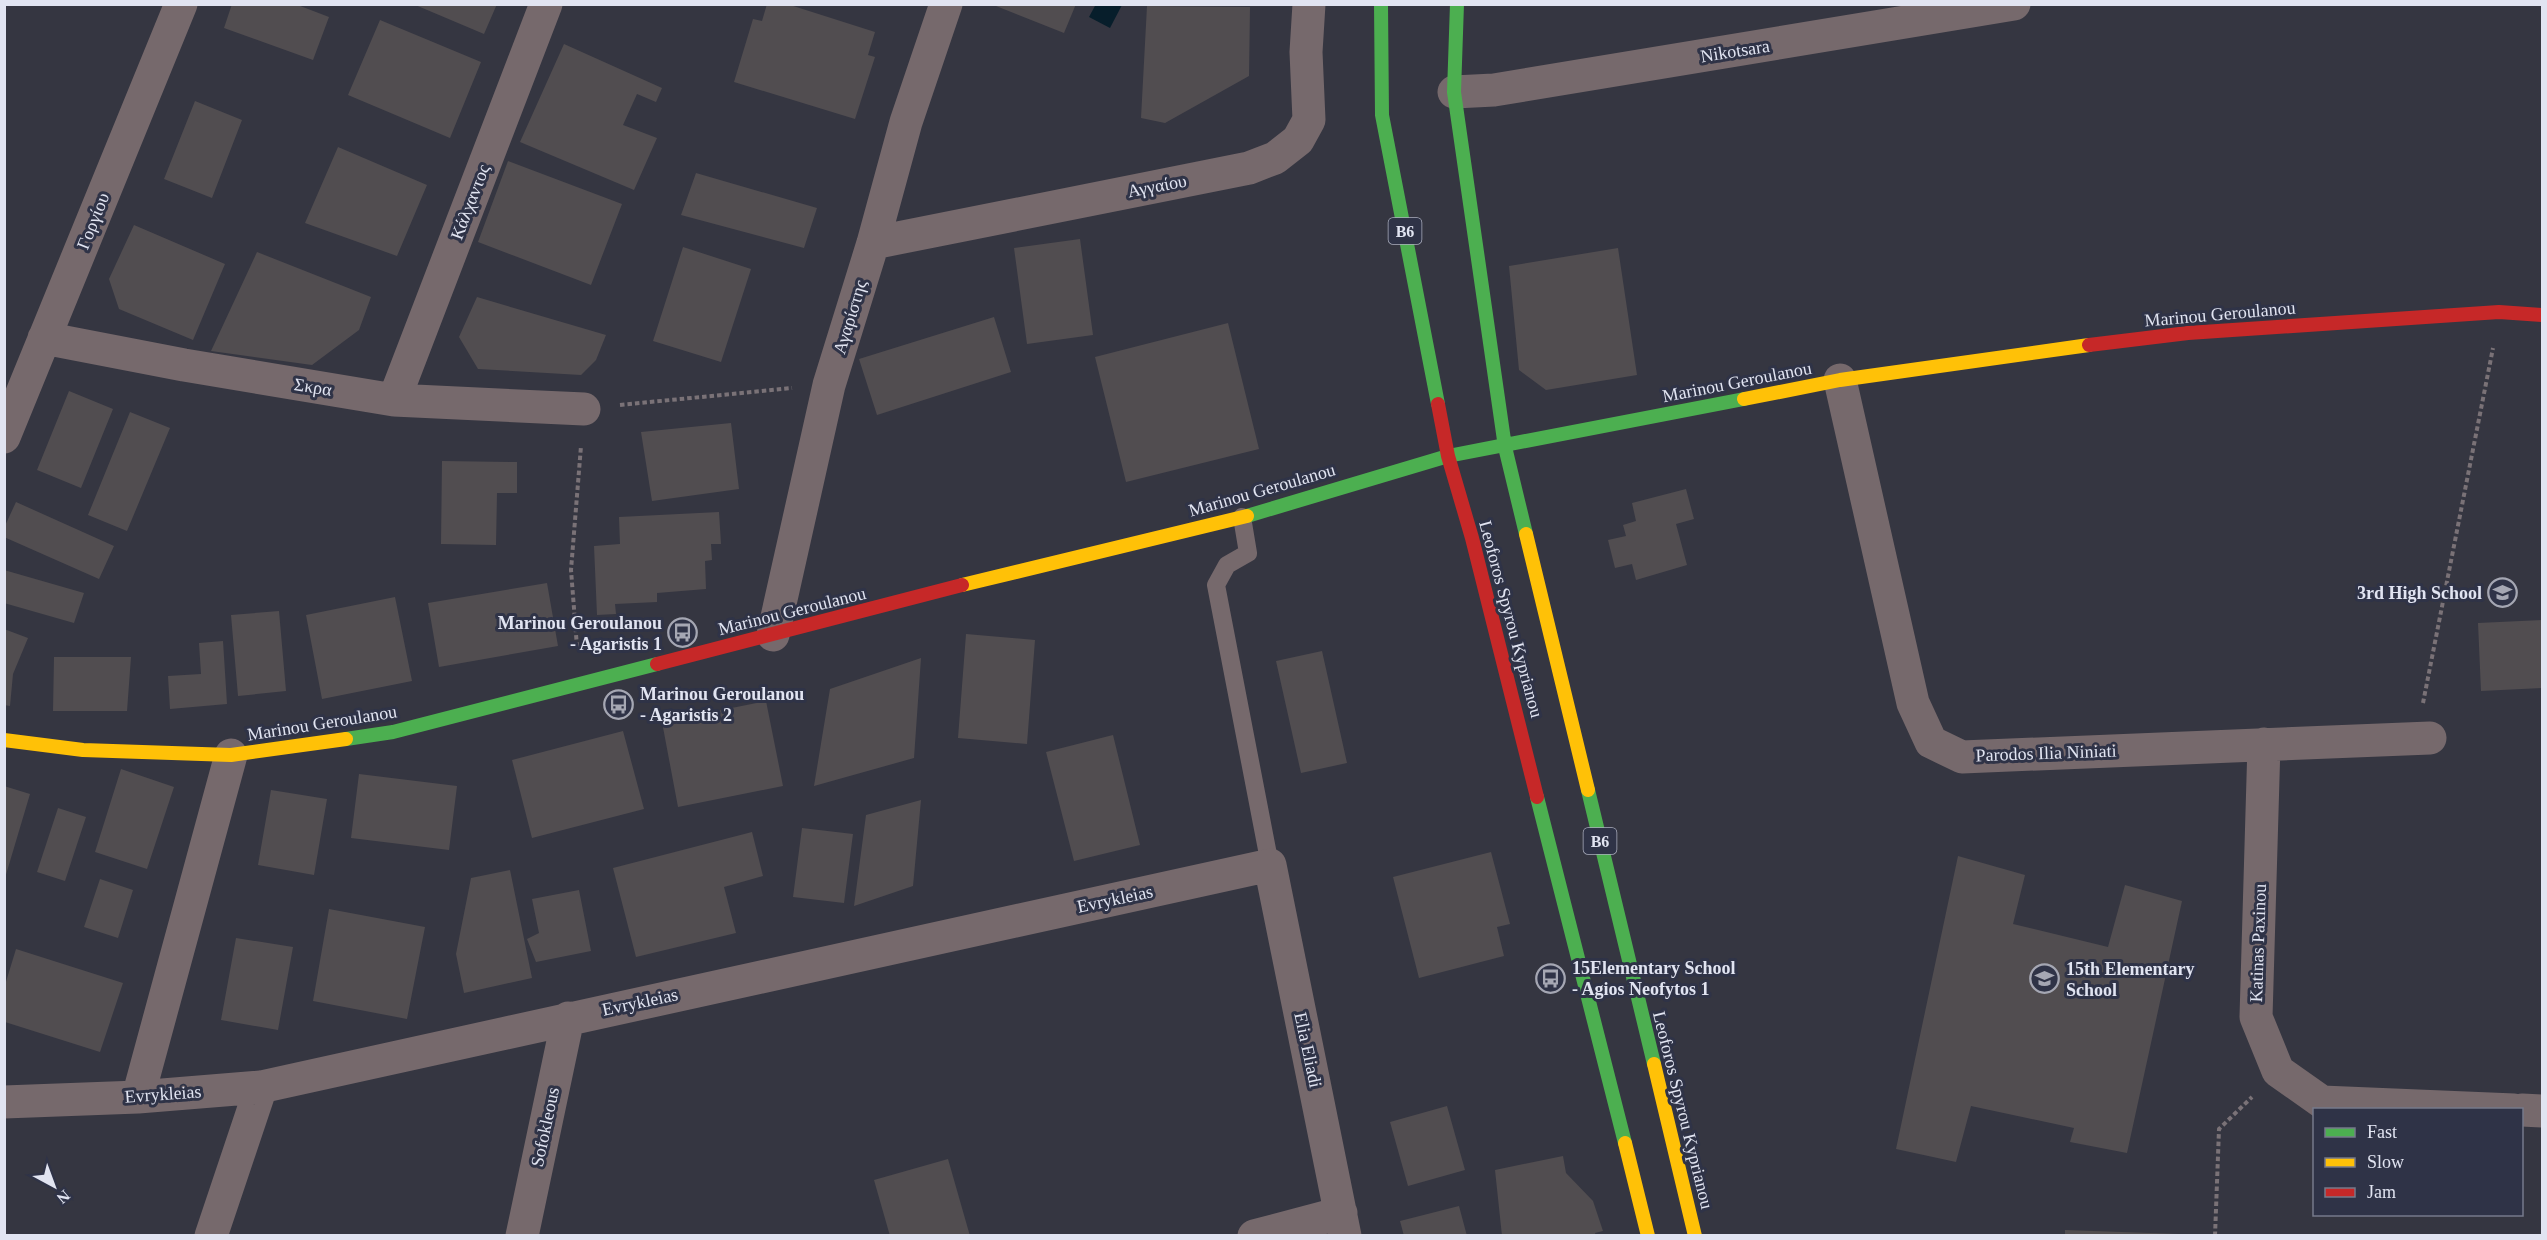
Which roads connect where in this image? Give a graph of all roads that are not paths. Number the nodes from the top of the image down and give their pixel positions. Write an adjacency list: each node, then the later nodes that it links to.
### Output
1 (181, 4): 11 (street, Γοργίου)
2 (546, 4): 13 (street, Κάλχαντος)
3 (946, 4): 9 (street, Αγαρίστης)
4 (1309, 4): 9 (street, Αγγαίου)
5 (1381, 4): 17 (street, Leoforos Spyrou Kyprianou / B6)
6 (1457, 4): 8 (street, Leoforos Spyrou Kyprianou / B6)
7 (2014, 4): 8 (street, Nikotsara)
8 (1454, 92): 16 (street, Leoforos Spyrou Kyprianou / B6)
9 (873, 243): 19 (street, Αγαρίστης)
10 (2542, 315): 12 (street, Marinou Geroulanou)
11 (44, 338): 13 (street, Σκρα); 15 (street, Γοργίου)
12 (1840, 380): 16 (street, Marinou Geroulanou); 22 (street, Parodos Ilia Niniati)
13 (394, 400): 14 (street, Σκρα)
14 (584, 409)
15 (4, 437)
16 (1505, 447): 17 (street, Marinou Geroulanou); 37 (street, Leoforos Spyrou Kyprianou / B6)
17 (1448, 456): 18 (street, Marinou Geroulanou); 36 (street, Leoforos Spyrou Kyprianou / B6)
18 (1242, 517): 19 (street, Marinou Geroulanou); 24 (lane)
19 (773, 635): 23 (street, Marinou Geroulanou)
20 (2423, 739): 22 (street, Parodos Ilia Niniati)
21 (4, 740): 23 (street, Marinou Geroulanou)
22 (2264, 744): 29 (street, Katinas Paxinou)
23 (231, 755): 27 (street)
24 (1270, 865): 25 (street, Evrykleias); 32 (street, Elia Eliadi)
25 (568, 1018): 26 (street, Evrykleias); 34 (street, Sofokleous)
26 (261, 1087): 27 (street, Evrykleias); 33 (street)
27 (138, 1097): 28 (street, Evrykleias)
28 (4, 1102)
29 (2466, 1108)
30 (2523, 1110): 31 (street)
31 (2542, 1111)
32 (1343, 1224): 35 (street)
33 (211, 1236)
34 (522, 1236)
35 (1254, 1236)
36 (1648, 1236)
37 (1695, 1236)

